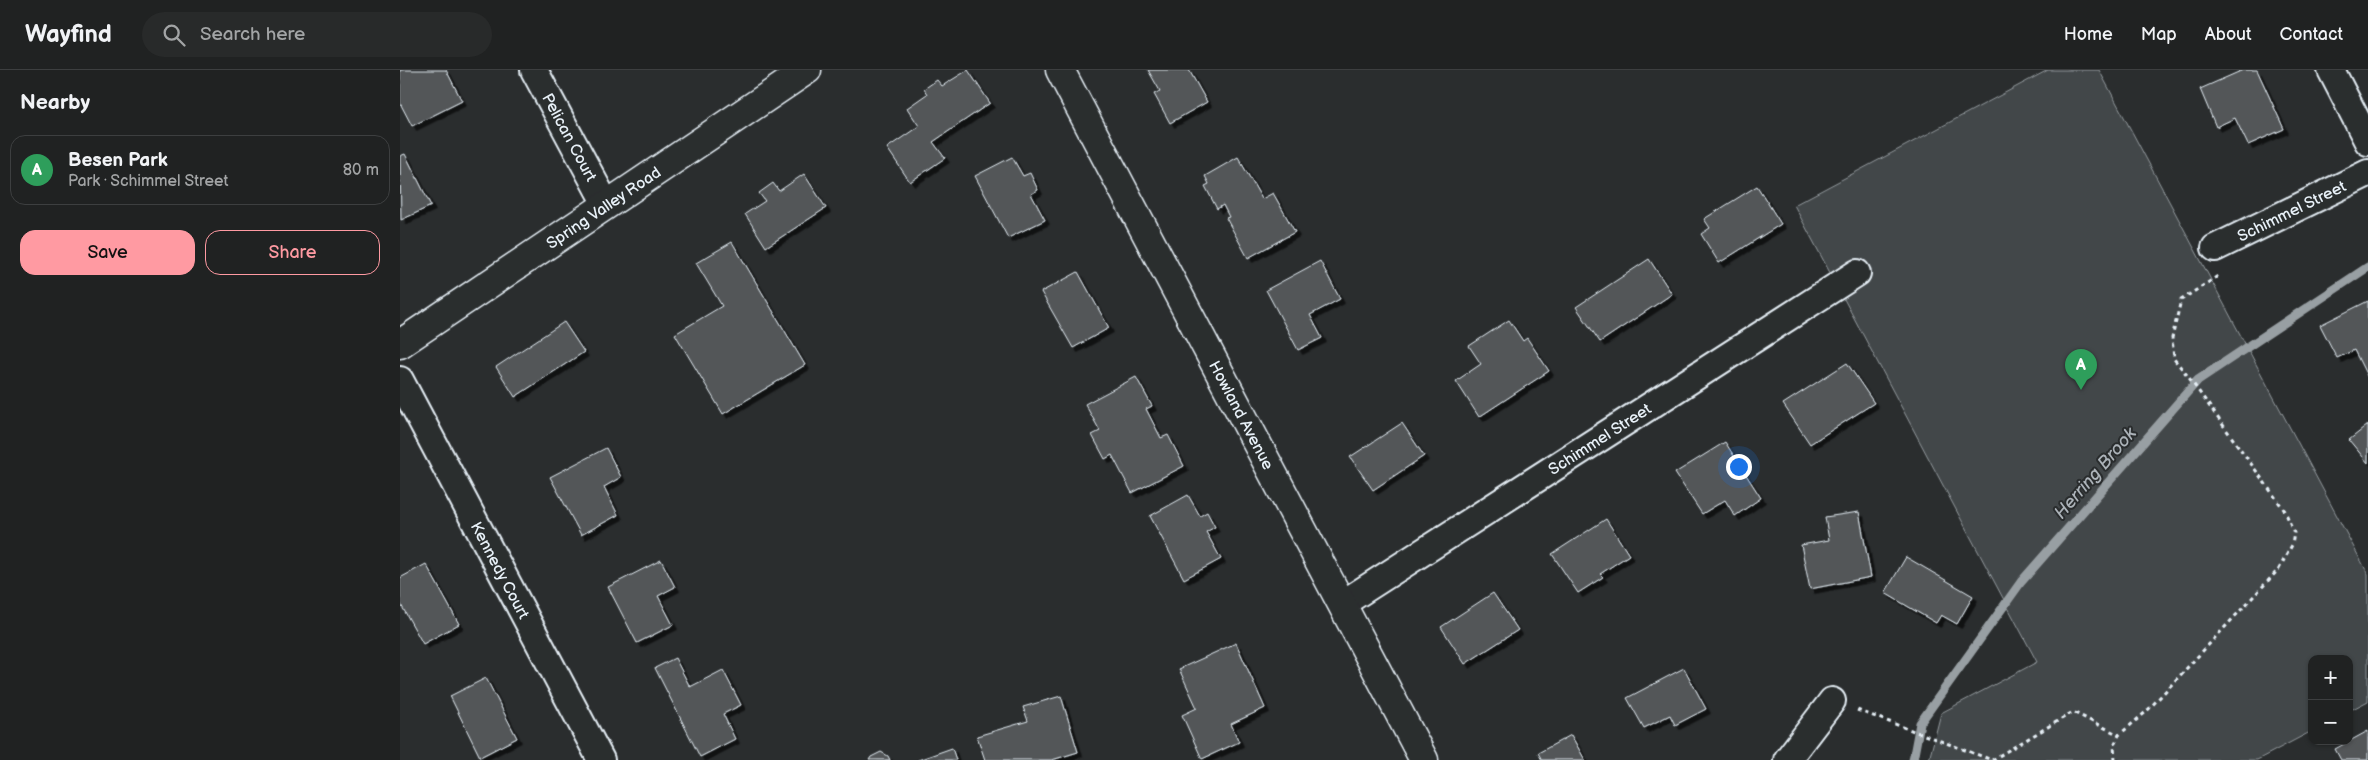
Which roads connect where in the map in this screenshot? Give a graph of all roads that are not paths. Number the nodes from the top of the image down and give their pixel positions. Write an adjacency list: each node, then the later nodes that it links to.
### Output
1 (534, 70): 7 (street, Pelican Court)
2 (807, 70): 7 (street, Spring Valley Road)
3 (1060, 70): 12 (street, Howland Avenue)
4 (2331, 70): 5 (street)
5 (2368, 142)
6 (2368, 173): 8 (street, Schimmel Street)
7 (606, 204): 10 (street, Spring Valley Road)
8 (2215, 248)
9 (1857, 273): 12 (street, Schimmel Street)
10 (400, 344)
11 (400, 380): 14 (street, Kennedy Court)
12 (1342, 604): 15 (street, Howland Avenue)
13 (1832, 701): 16 (street)
14 (600, 760)
15 (1424, 760)
16 (1787, 760)

